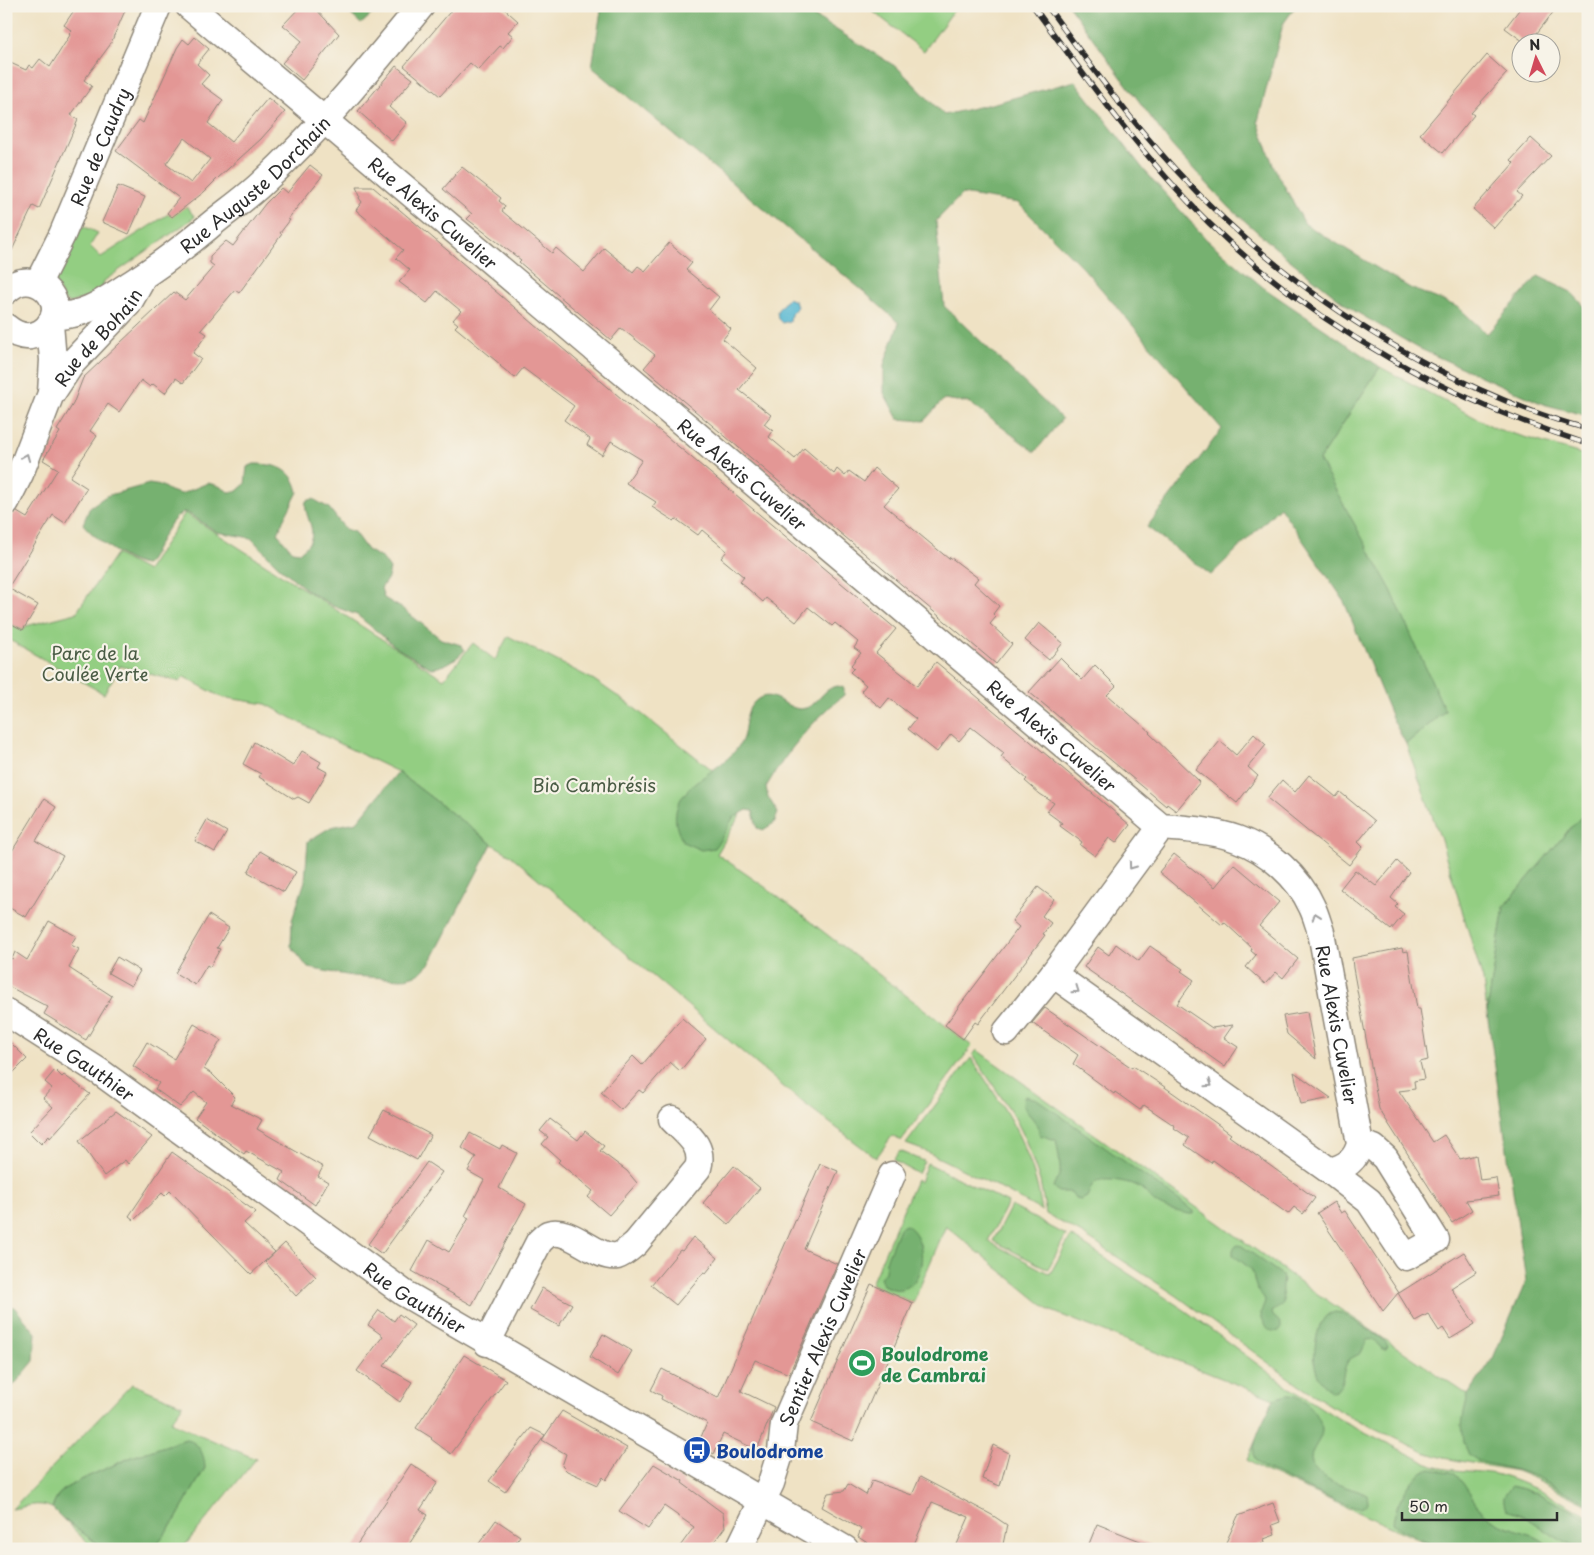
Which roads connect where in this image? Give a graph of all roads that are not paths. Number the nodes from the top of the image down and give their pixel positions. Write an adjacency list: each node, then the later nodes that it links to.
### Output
1 (158, 6): 6 (street, Rue de Caudry)
2 (189, 6): 4 (street, Rue Alexis Cuvelier)
3 (421, 6): 4 (street, Rue Auguste Dorchain)
4 (324, 120): 5 (street, Rue Auguste Dorchain); 12 (street, Rue Alexis Cuvelier)
5 (144, 276): 8 (street, Rue Auguste Dorchain); 10 (street, Rue de Bohain)
6 (38, 283): 7 (street); 8 (street, Rue de Bohain)
7 (6, 291)
8 (52, 320): 9 (street); 10 (street, Rue de Bohain)
9 (12, 334)
10 (50, 396): 11 (street, Rue de Bohain, one-way to 10)
11 (6, 502)
12 (1161, 827): 13 (street, one-way to 13); 17 (street, Rue Alexis Cuvelier, one-way to 12)
13 (1053, 974): 15 (street); 18 (street, one-way to 18)
14 (6, 1012): 20 (street, Rue Gauthier)
15 (1006, 1032)
16 (672, 1120): 20 (street)
17 (1360, 1144): 18 (street); 18 (street)
18 (1330, 1171)
19 (892, 1175): 21 (street, Sentier Alexis Cuvelier)
20 (487, 1342): 21 (street, Rue Gauthier)
21 (762, 1502): 22 (street, Sentier Alexis Cuvelier); 23 (street, Rue Gauthier)
22 (739, 1549)
23 (845, 1549)

